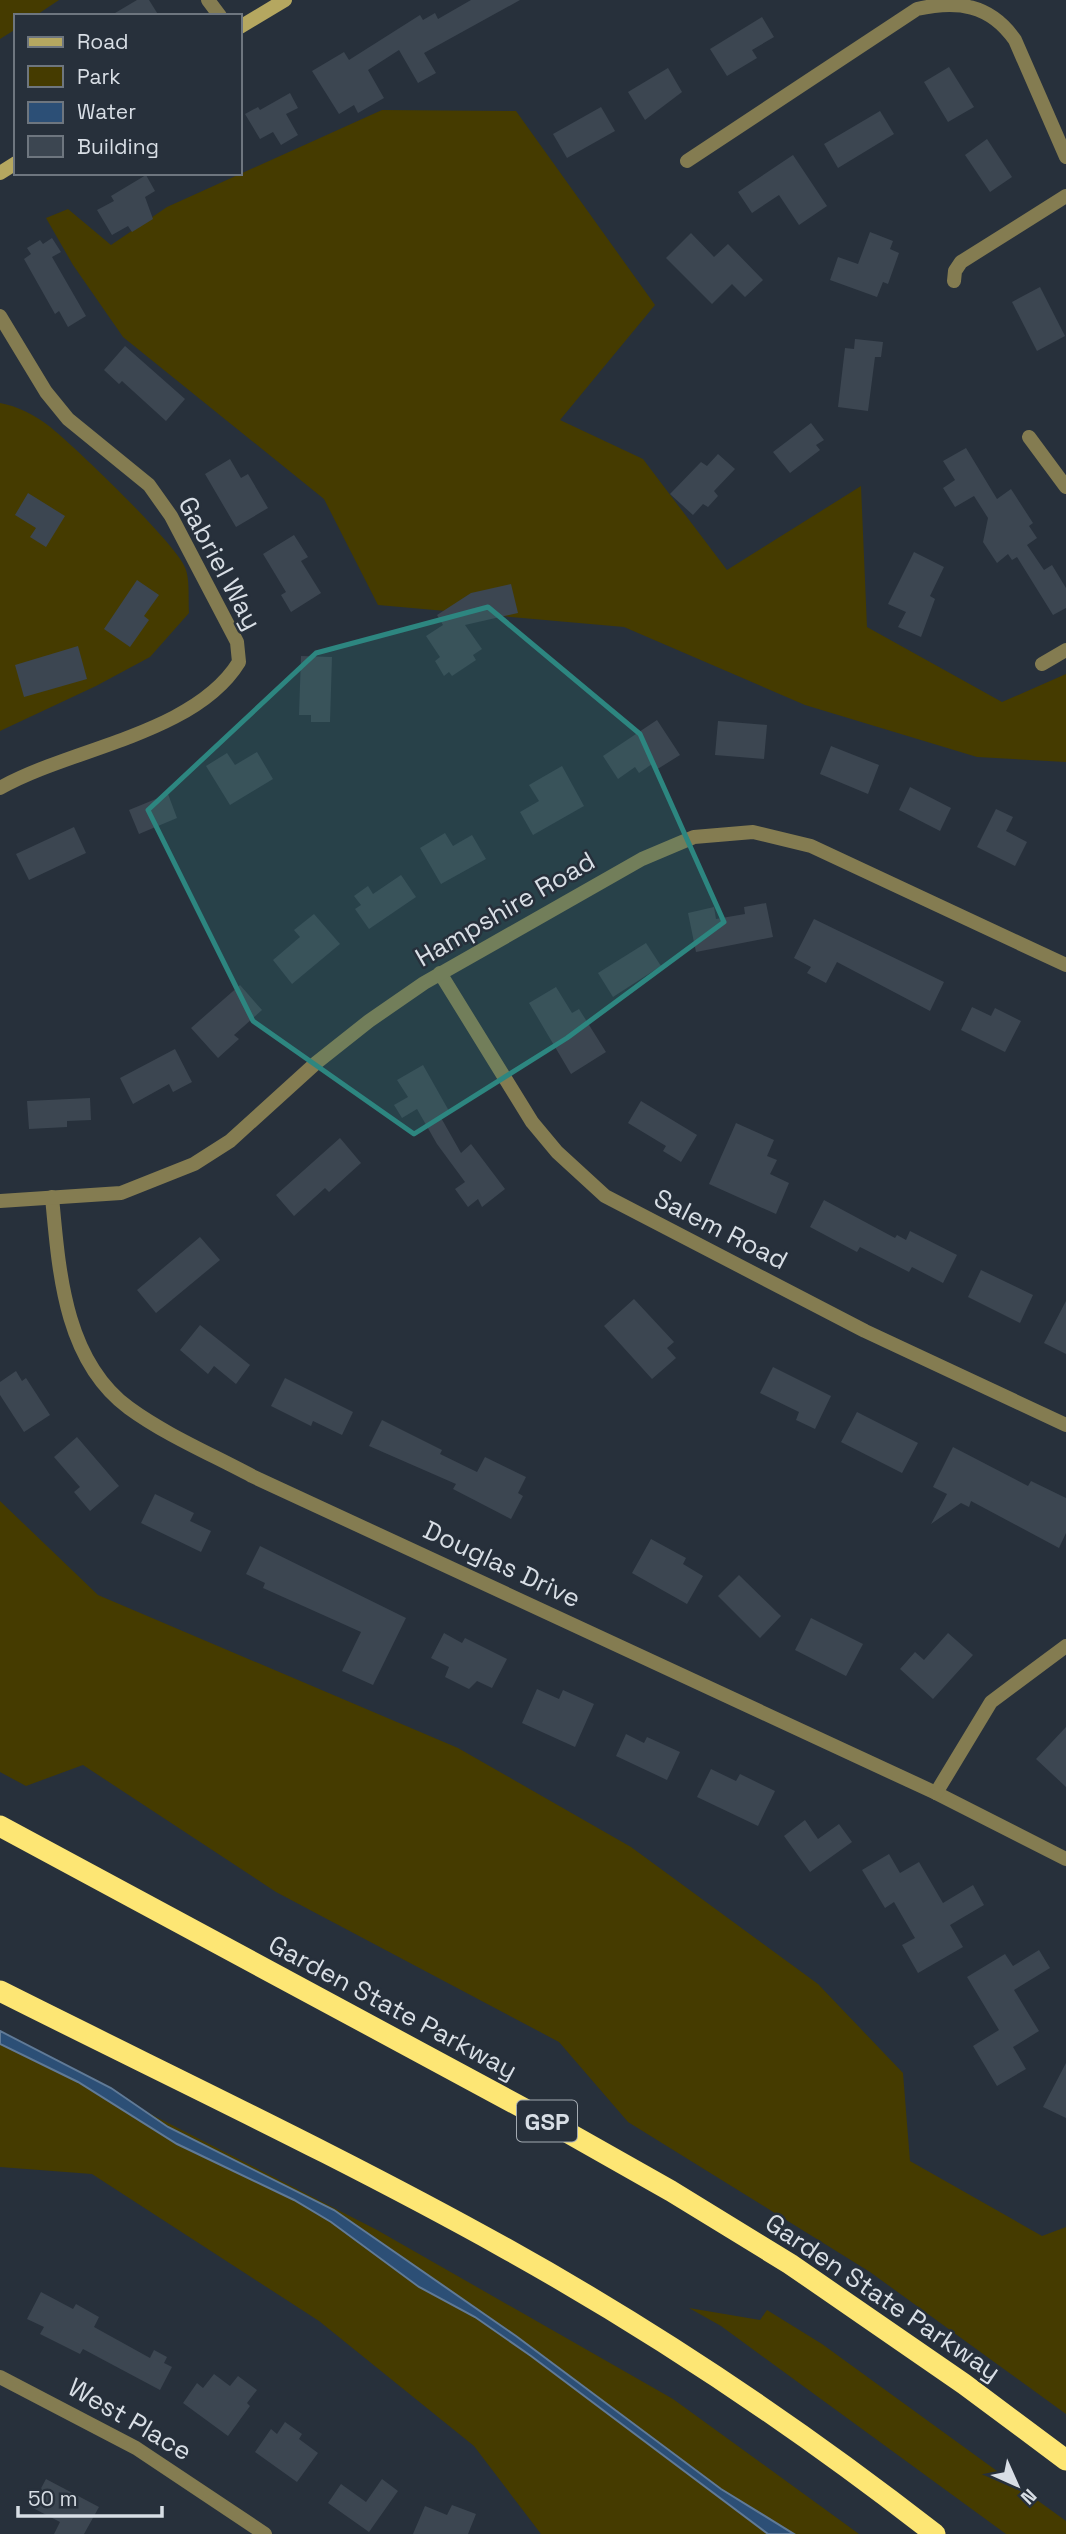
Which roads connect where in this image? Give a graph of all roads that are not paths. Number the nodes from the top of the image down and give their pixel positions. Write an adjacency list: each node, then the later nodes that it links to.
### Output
1 (285, 0): 2 (street)
2 (242, 26)
3 (1066, 157): 4 (street)
4 (687, 161)
5 (1066, 196): 6 (street)
6 (954, 281)
7 (0, 316): 12 (street, Gabriel Way)
8 (1029, 437): 9 (street)
9 (1066, 487)
10 (1066, 650): 11 (street)
11 (1042, 664)
12 (0, 788)
13 (1066, 965): 14 (street, Hampshire Road)
14 (440, 974): 15 (street, Hampshire Road); 17 (street, Salem Road)
15 (52, 1197): 16 (street, Hampshire Road); 19 (street, Douglas Drive)
16 (0, 1201)
17 (1066, 1424)
18 (1066, 1646): 19 (street)
19 (936, 1793): 21 (street, Douglas Drive)
20 (0, 1826): 24 (highway, Garden State Parkway / GSP)
21 (1066, 1859)
22 (0, 1991): 26 (highway)
23 (0, 2377): 25 (street, West Place)
24 (1066, 2460)
25 (265, 2534)
26 (935, 2534)

